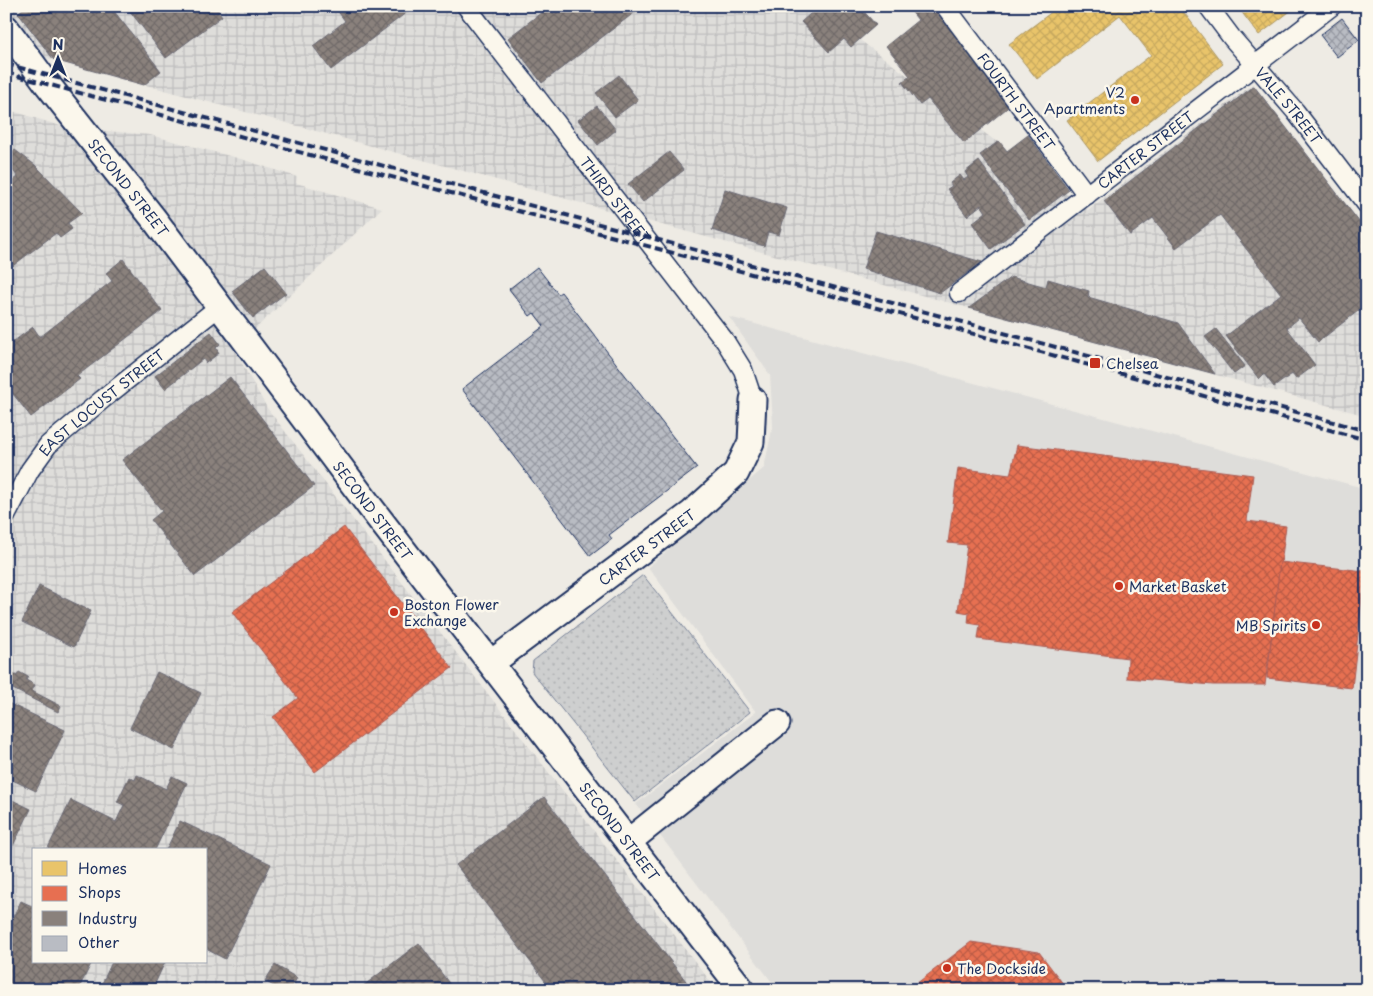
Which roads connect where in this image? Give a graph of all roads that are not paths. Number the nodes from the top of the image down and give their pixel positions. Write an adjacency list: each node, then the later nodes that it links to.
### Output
1 (466, 6): 11 (street, THIRD STREET)
2 (945, 6): 7 (street, FOURTH STREET)
3 (1208, 6): 6 (street, VALE STREET)
4 (1332, 6): 6 (street, CARTER STREET)
5 (6, 28): 10 (main road, SECOND STREET)
6 (1255, 65): 7 (street, CARTER STREET); 8 (street, VALE STREET)
7 (1087, 195): 9 (street, CARTER STREET)
8 (1367, 205)
9 (959, 292)
10 (220, 306): 12 (street, EAST LOCUST STREET); 13 (main road, SECOND STREET)
11 (753, 400): 13 (main road, CARTER STREET)
12 (6, 516)
13 (491, 663): 15 (main road, SECOND STREET)
14 (777, 723): 15 (main road)
15 (628, 842): 16 (main road, SECOND STREET)
16 (742, 990)

